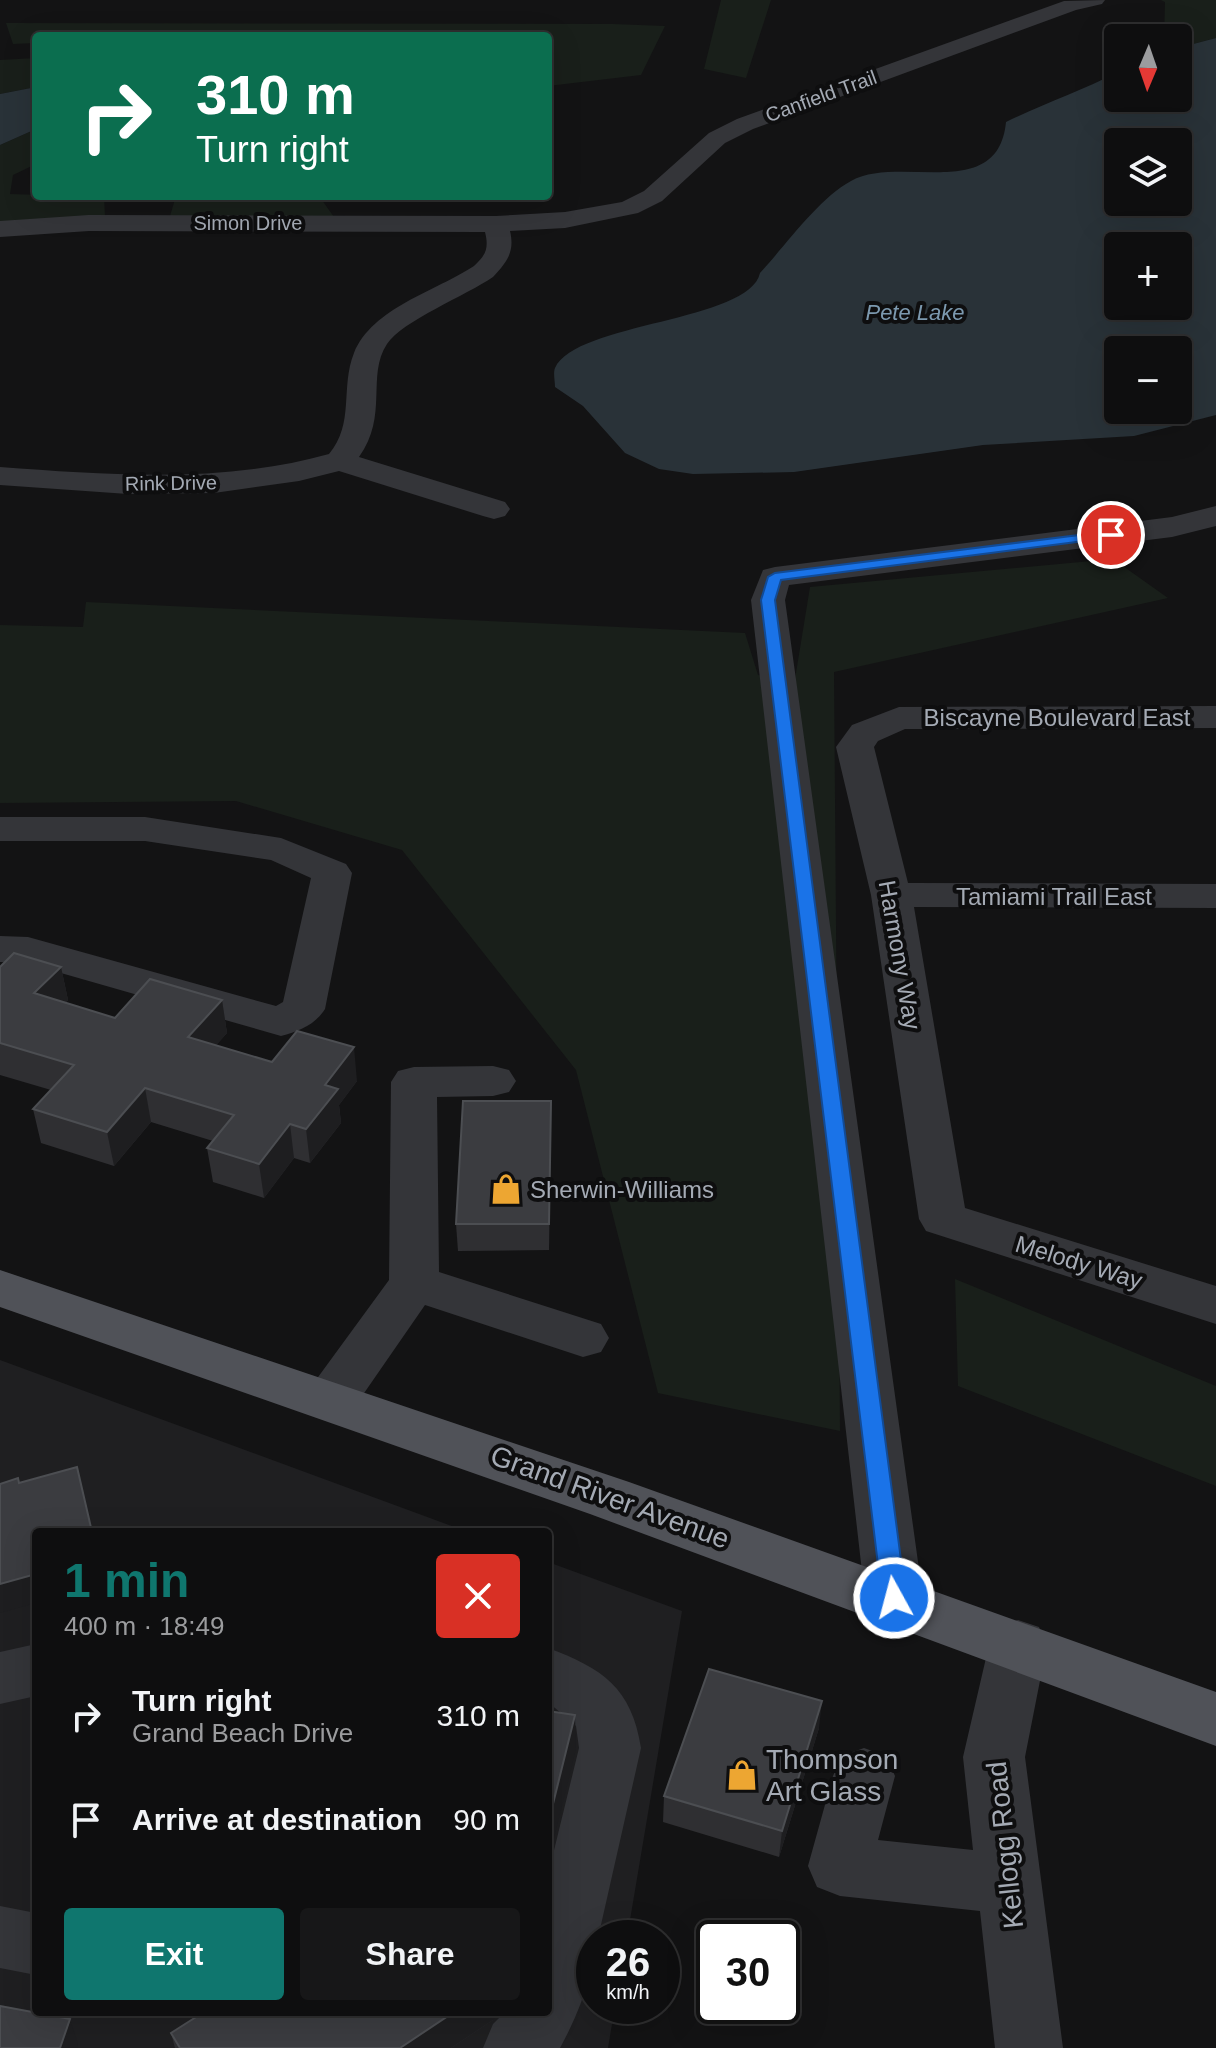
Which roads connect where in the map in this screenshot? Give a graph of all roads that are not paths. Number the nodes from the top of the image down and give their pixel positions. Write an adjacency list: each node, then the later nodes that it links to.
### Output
1 (1095, 0): 2 (street, Canfield Trail)
2 (496, 224): 3 (street, Simon Drive); 4 (street)
3 (0, 229)
4 (340, 461): 5 (street, Rink Drive); 6 (street)
5 (0, 476)
6 (494, 509)
7 (1216, 516): 21 (street)
8 (1216, 717): 9 (street, Biscayne Boulevard East)
9 (899, 718): 11 (street, Harmony Way)
10 (0, 829): 13 (street)
11 (891, 895): 12 (street, Tamiami Trail East); 15 (street, Harmony Way)
12 (1216, 896)
13 (0, 949)
14 (493, 1081): 16 (street)
15 (943, 1219): 18 (street, Melody Way)
16 (414, 1283): 19 (street); 20 (street)
17 (0, 1288): 20 (main road, Grand River Avenue)
18 (1216, 1305)
19 (583, 1338)
20 (332, 1398): 21 (main road, Grand River Avenue)
21 (894, 1598): 22 (main road, Grand River Avenue)
22 (1018, 1645): 26 (main road, Grand River Avenue); 28 (street, Kellogg Road)
23 (32, 1671): 25 (street)
24 (552, 1676): 31 (street)
25 (0, 1678)
26 (1216, 1719)
27 (864, 1776): 28 (street)
28 (1009, 1884): 34 (street, Kellogg Road)
29 (0, 1937): 30 (street)
30 (32, 1943)
31 (552, 1988)
32 (541, 2016): 33 (street)
33 (517, 2048)
34 (1029, 2048)

